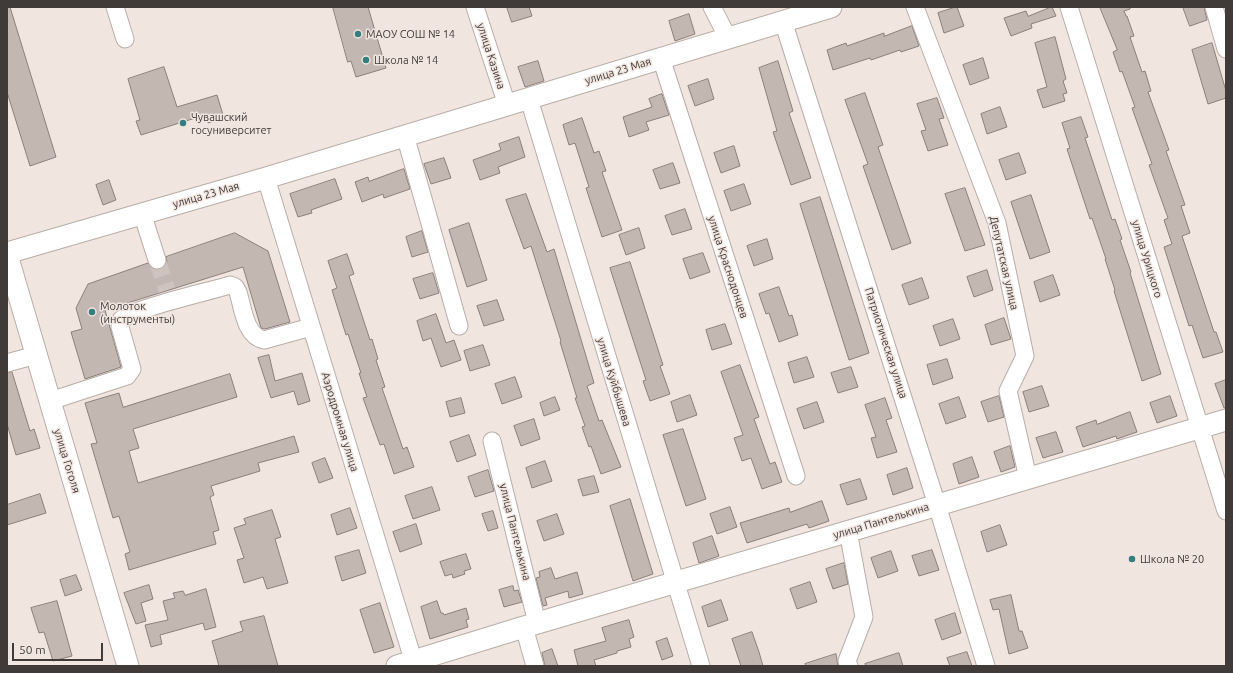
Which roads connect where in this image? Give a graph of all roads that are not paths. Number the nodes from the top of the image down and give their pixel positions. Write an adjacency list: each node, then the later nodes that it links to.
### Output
1 (115, 7): 10 (street)
2 (475, 7): 14 (street, улица Казина)
3 (712, 7): 9 (street)
4 (831, 7): 8 (main road, улица 23 Мая)
5 (915, 7): 29 (street, Депутатская улица)
6 (1069, 7): 26 (street, улица Урицкого)
7 (1214, 7): 11 (street)
8 (783, 21): 9 (main road, улица 23 Мая); 30 (street, Патриотическая улица)
9 (728, 38): 12 (main road, улица 23 Мая)
10 (124, 39)
11 (1226, 49)
12 (661, 58): 13 (main road, улица 23 Мая); 28 (street, улица Краснодонцев)
13 (528, 99): 14 (main road, улица 23 Мая); 33 (street, улица Куйбышева)
14 (507, 105): 15 (main road, улица 23 Мая)
15 (405, 135): 16 (main road, улица 23 Мая); 20 (street)
16 (266, 178): 17 (main road, улица 23 Мая); 21 (street, Аэродромная улица)
17 (142, 213): 18 (main road, улица 23 Мая); 19 (street)
18 (7, 254): 22 (main road, улица Гоголя)
19 (157, 260)
20 (459, 326)
21 (312, 327): 24 (street); 35 (street, Аэродромная улица)
22 (36, 355): 23 (street); 24 (main road, улица Гоголя)
23 (7, 363)
24 (50, 401): 36 (main road, улица Гоголя)
25 (1226, 420): 26 (main road, улица Пантелькина)
26 (1199, 428): 29 (main road, улица Пантелькина); 31 (street, улица Урицкого)
27 (492, 441): 34 (street, улица Пантелькина)
28 (796, 476)
29 (1028, 478): 30 (main road, улица Пантелькина)
30 (937, 504): 32 (main road, улица Пантелькина); 40 (street, Патриотическая улица)
31 (1226, 511)
32 (848, 531): 33 (main road, улица Пантелькина); 39 (street)
33 (675, 582): 34 (main road, улица Пантелькина); 38 (street, улица Куйбышева)
34 (530, 625): 35 (main road, улица Пантелькина); 37 (street, улица Пантелькина)
35 (408, 664)
36 (128, 666)
37 (535, 666)
38 (701, 666)
39 (848, 666)
40 (986, 666)

